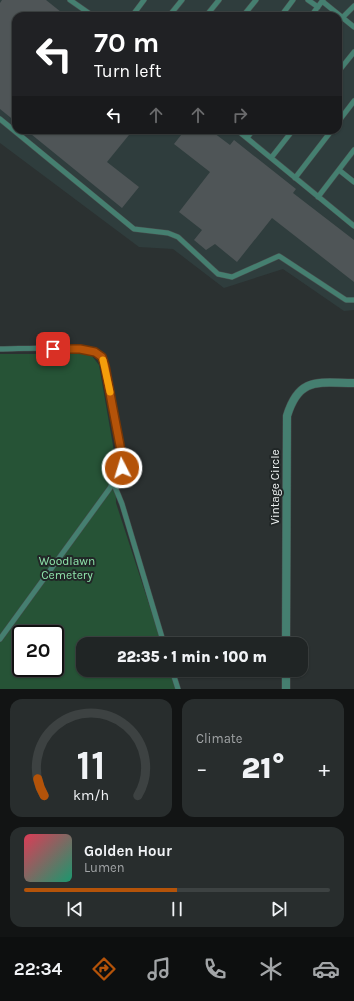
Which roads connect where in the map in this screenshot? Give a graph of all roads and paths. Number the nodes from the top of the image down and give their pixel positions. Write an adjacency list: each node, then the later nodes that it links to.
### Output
1 (70, 0): 11 (lane)
2 (144, 0): 12 (lane)
3 (182, 0): 13 (lane)
4 (218, 0): 14 (lane)
5 (256, 0): 15 (lane)
6 (293, 0): 16 (lane)
7 (308, 0): 10 (lane)
8 (322, 0): 10 (lane); 18 (lane)
9 (354, 6): 19 (lane)
10 (318, 7): 17 (lane)
11 (87, 12)
12 (135, 12)
13 (173, 12)
14 (209, 12)
15 (246, 12)
16 (284, 12)
17 (314, 12)
18 (336, 12)
19 (342, 17): 20 (lane)
20 (354, 27)
21 (354, 52): 22 (lane)
22 (342, 67)
23 (354, 102): 24 (lane)
24 (342, 117)
25 (0, 119): 26 (lane)
26 (12, 129)
27 (18, 134): 40 (lane)
28 (242, 134): 32 (lane)
29 (250, 134): 32 (lane)
30 (290, 134): 34 (lane)
31 (329, 134): 36 (lane)
32 (247, 138): 34 (lane)
33 (354, 150): 35 (lane)
34 (271, 158): 36 (lane)
35 (339, 170): 37 (lane); 38 (lane)
36 (295, 178): 38 (lane)
37 (354, 182)
38 (318, 197): 39 (lane)
39 (354, 226)
40 (354, 300)
41 (0, 349): 43 (lane)
42 (354, 383): 45 (street, Vintage Circle)
43 (113, 482): 44 (lane); 46 (lane)
44 (162, 637)
45 (286, 637)
46 (0, 639)
47 (174, 677): 49 (lane)
48 (286, 677): 50 (street)
49 (178, 689)
50 (286, 689)

